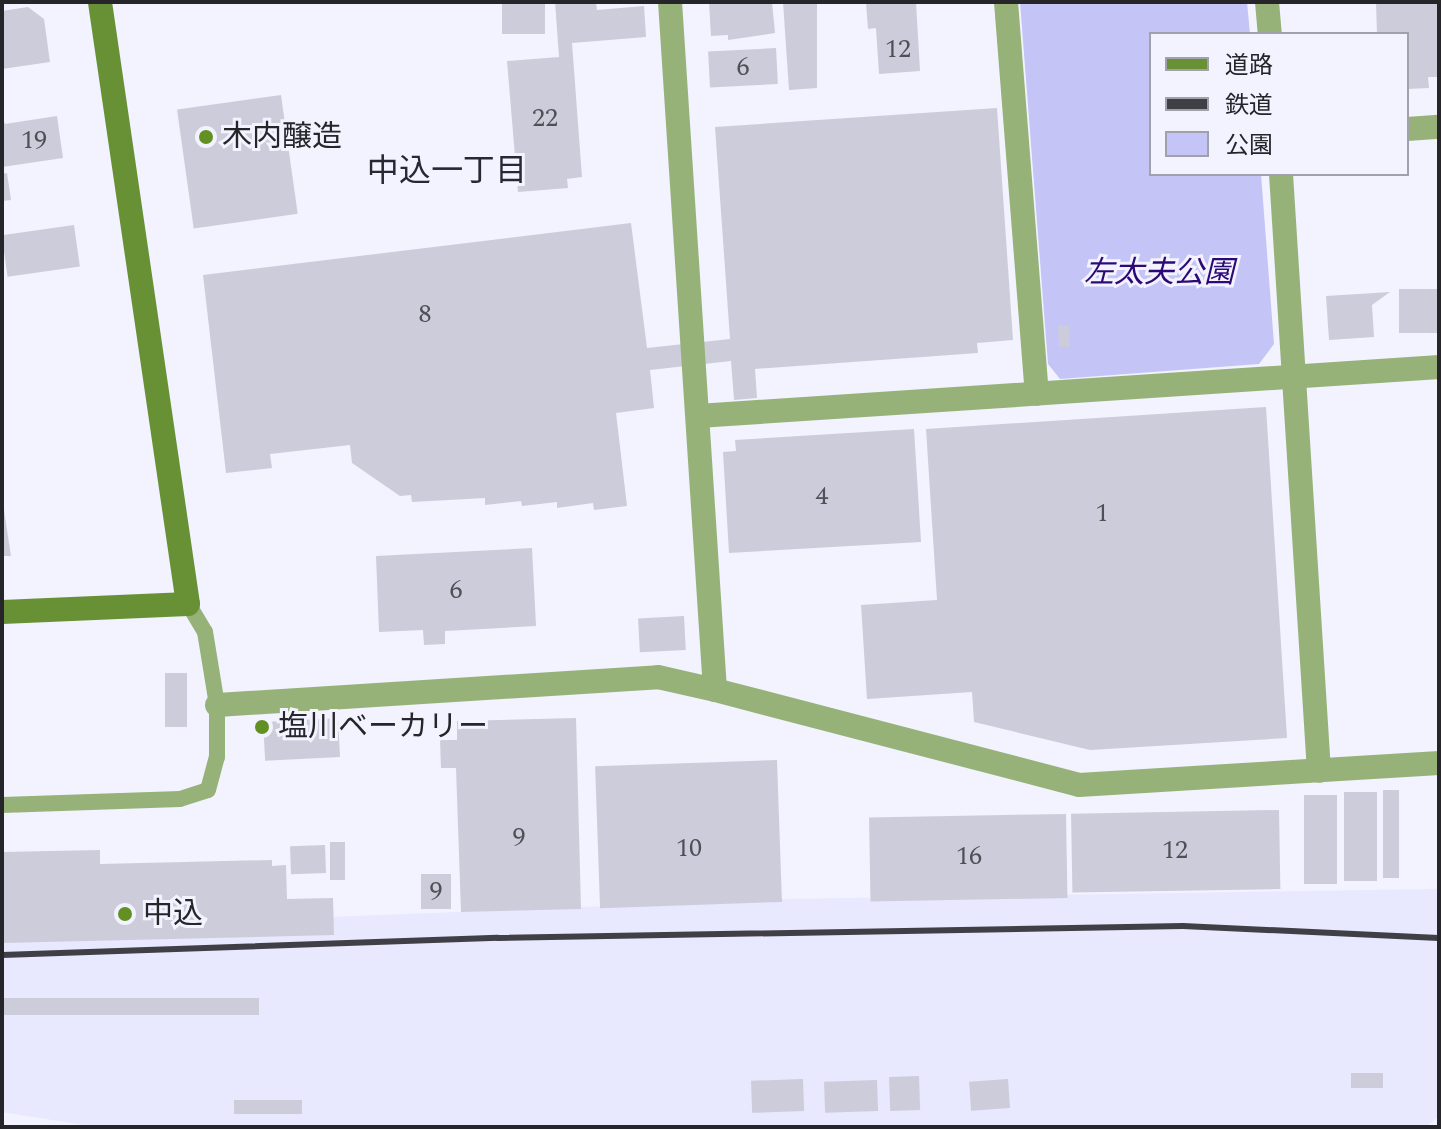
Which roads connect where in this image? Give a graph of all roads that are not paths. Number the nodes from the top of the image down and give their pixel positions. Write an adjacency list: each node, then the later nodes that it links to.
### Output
1 (100, 2): 13 (main road)
2 (670, 2): 12 (street)
3 (1006, 2): 11 (street)
4 (1267, 2): 5 (street)
5 (1270, 32)
6 (1439, 127): 7 (street)
7 (1409, 129)
8 (1281, 176): 10 (street)
9 (1439, 367): 10 (street)
10 (1297, 377): 11 (street); 18 (street)
11 (1037, 394): 12 (street)
12 (698, 416): 15 (street)
13 (188, 604): 14 (main road); 16 (lane)
14 (2, 612)
15 (715, 690): 16 (street); 18 (street)
16 (217, 705): 19 (lane)
17 (1439, 763): 18 (street)
18 (1319, 771)
19 (2, 805)

